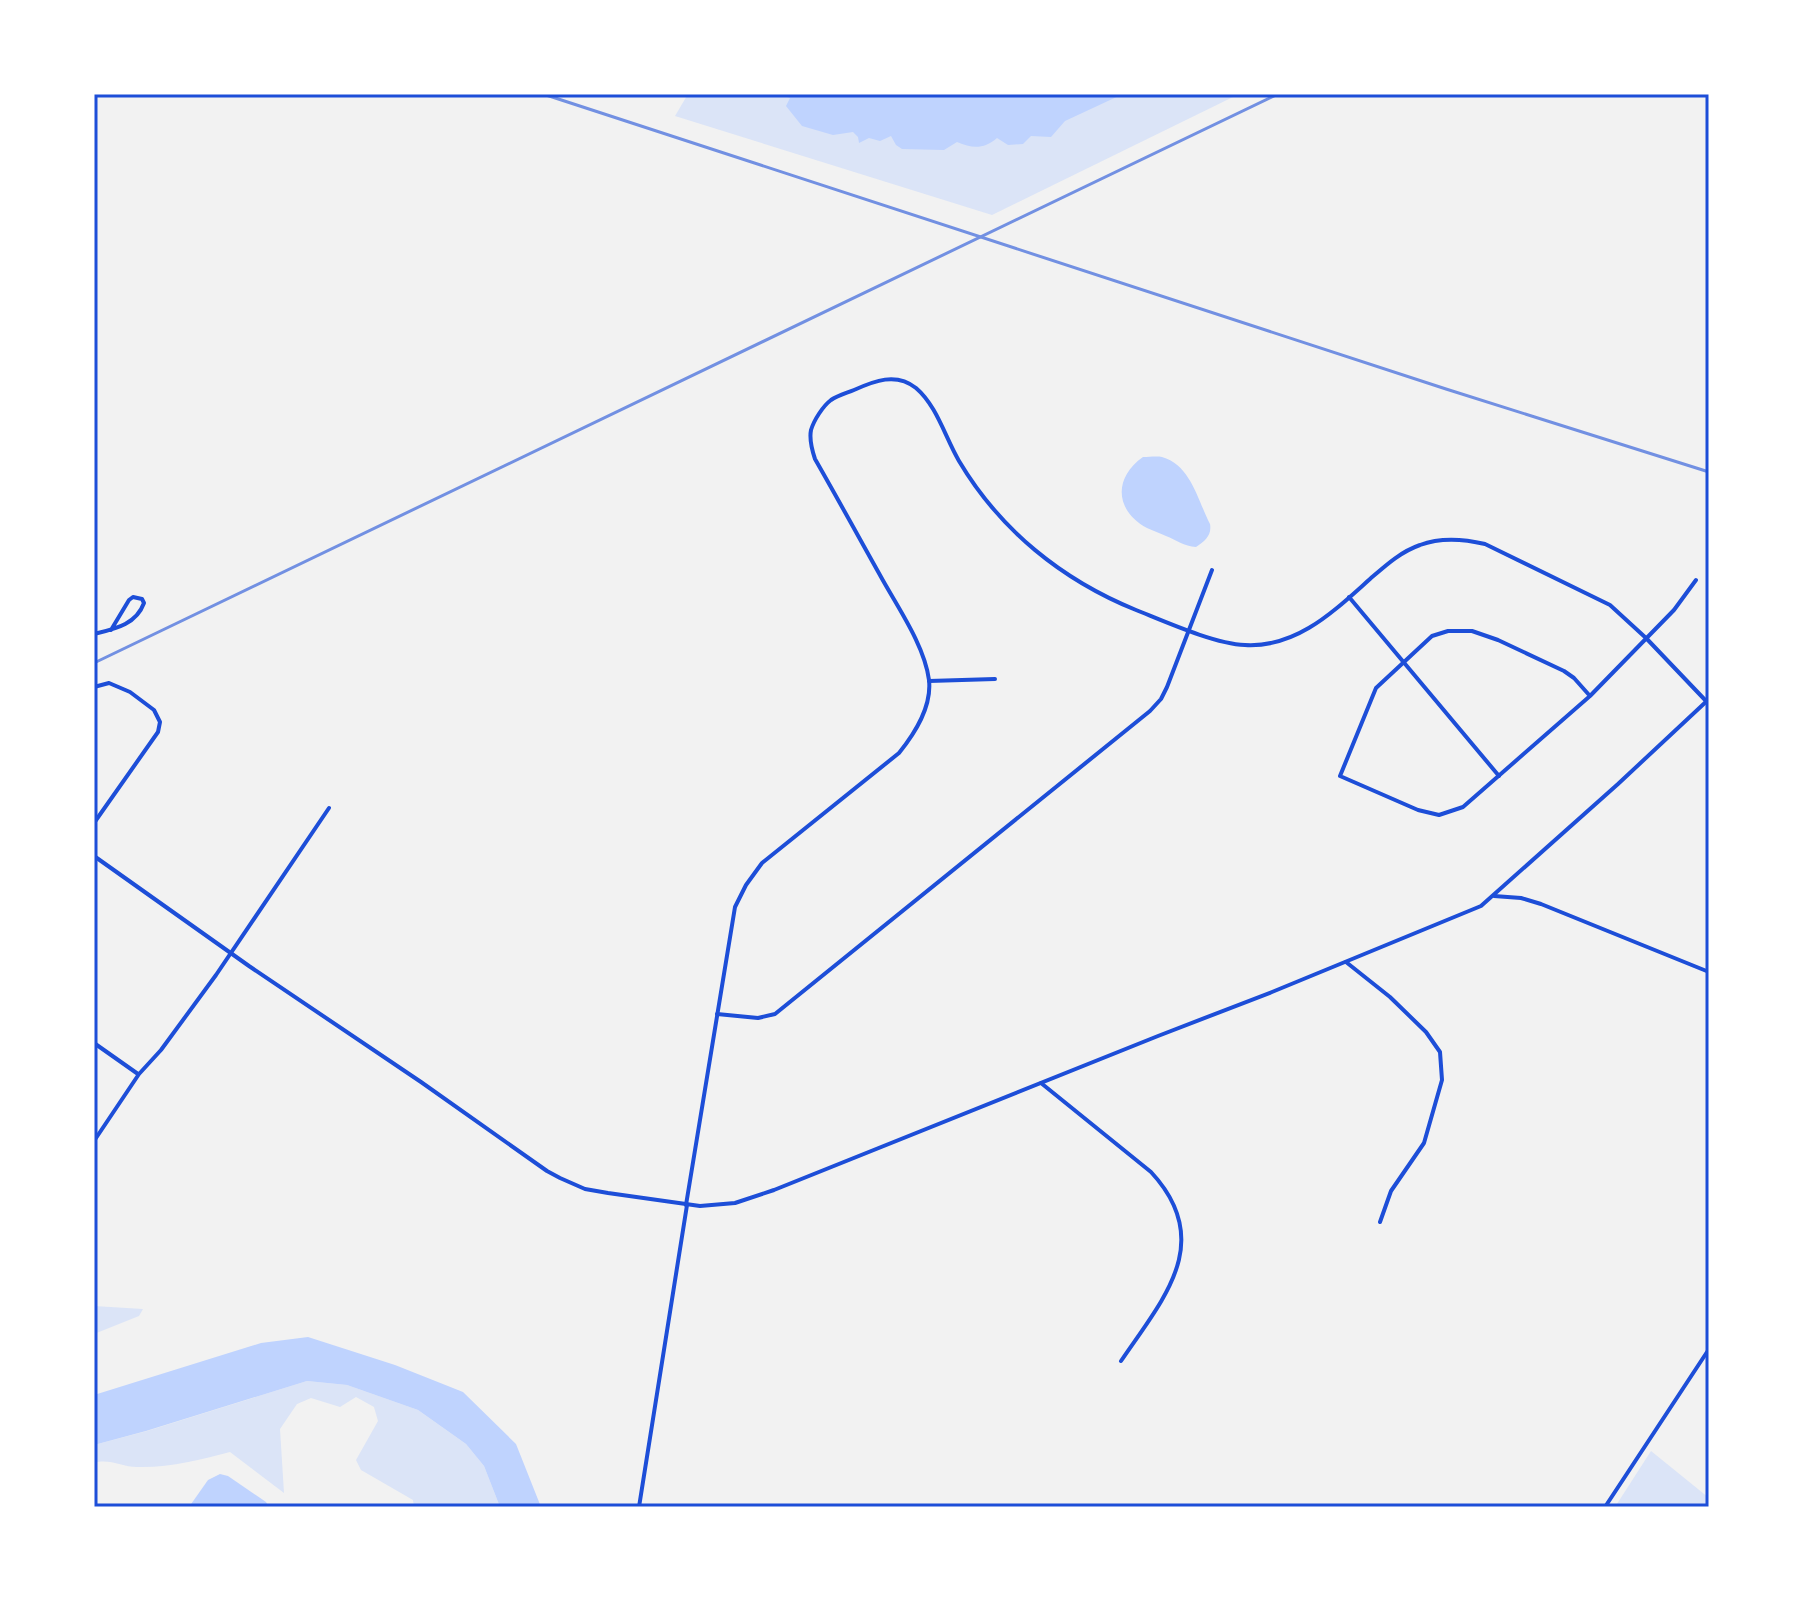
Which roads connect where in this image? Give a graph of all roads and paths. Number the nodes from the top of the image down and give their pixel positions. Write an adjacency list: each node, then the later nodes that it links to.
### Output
1 (1212, 570): 5 (street)
2 (1696, 580): 7 (street)
3 (1349, 597): 5 (street); 7 (street); 8 (street)
4 (111, 630): 4 (street); 6 (street)
5 (1189, 630): 10 (street); 22 (street)
6 (95, 634)
7 (1646, 638): 12 (street); 13 (street)
8 (1404, 662): 12 (street); 14 (street); 14 (street)
9 (995, 679): 10 (street)
10 (929, 681): 22 (street)
11 (94, 687): 16 (street)
12 (1590, 696): 14 (street)
13 (1708, 700): 18 (street)
14 (1499, 776)
15 (329, 808): 19 (street)
16 (94, 823)
17 (94, 856): 19 (street)
18 (1494, 896): 20 (street); 21 (street)
19 (231, 952): 24 (street); 27 (street)
20 (1346, 962): 25 (street); 28 (street)
21 (1709, 972)
22 (717, 1014): 27 (street)
23 (94, 1043): 24 (street)
24 (139, 1074): 26 (street)
25 (1041, 1083): 27 (street); 30 (street)
26 (94, 1141)
27 (687, 1205): 31 (street)
28 (1380, 1222)
29 (1709, 1349): 32 (street)
30 (1121, 1361)
31 (639, 1507)
32 (1605, 1507)

